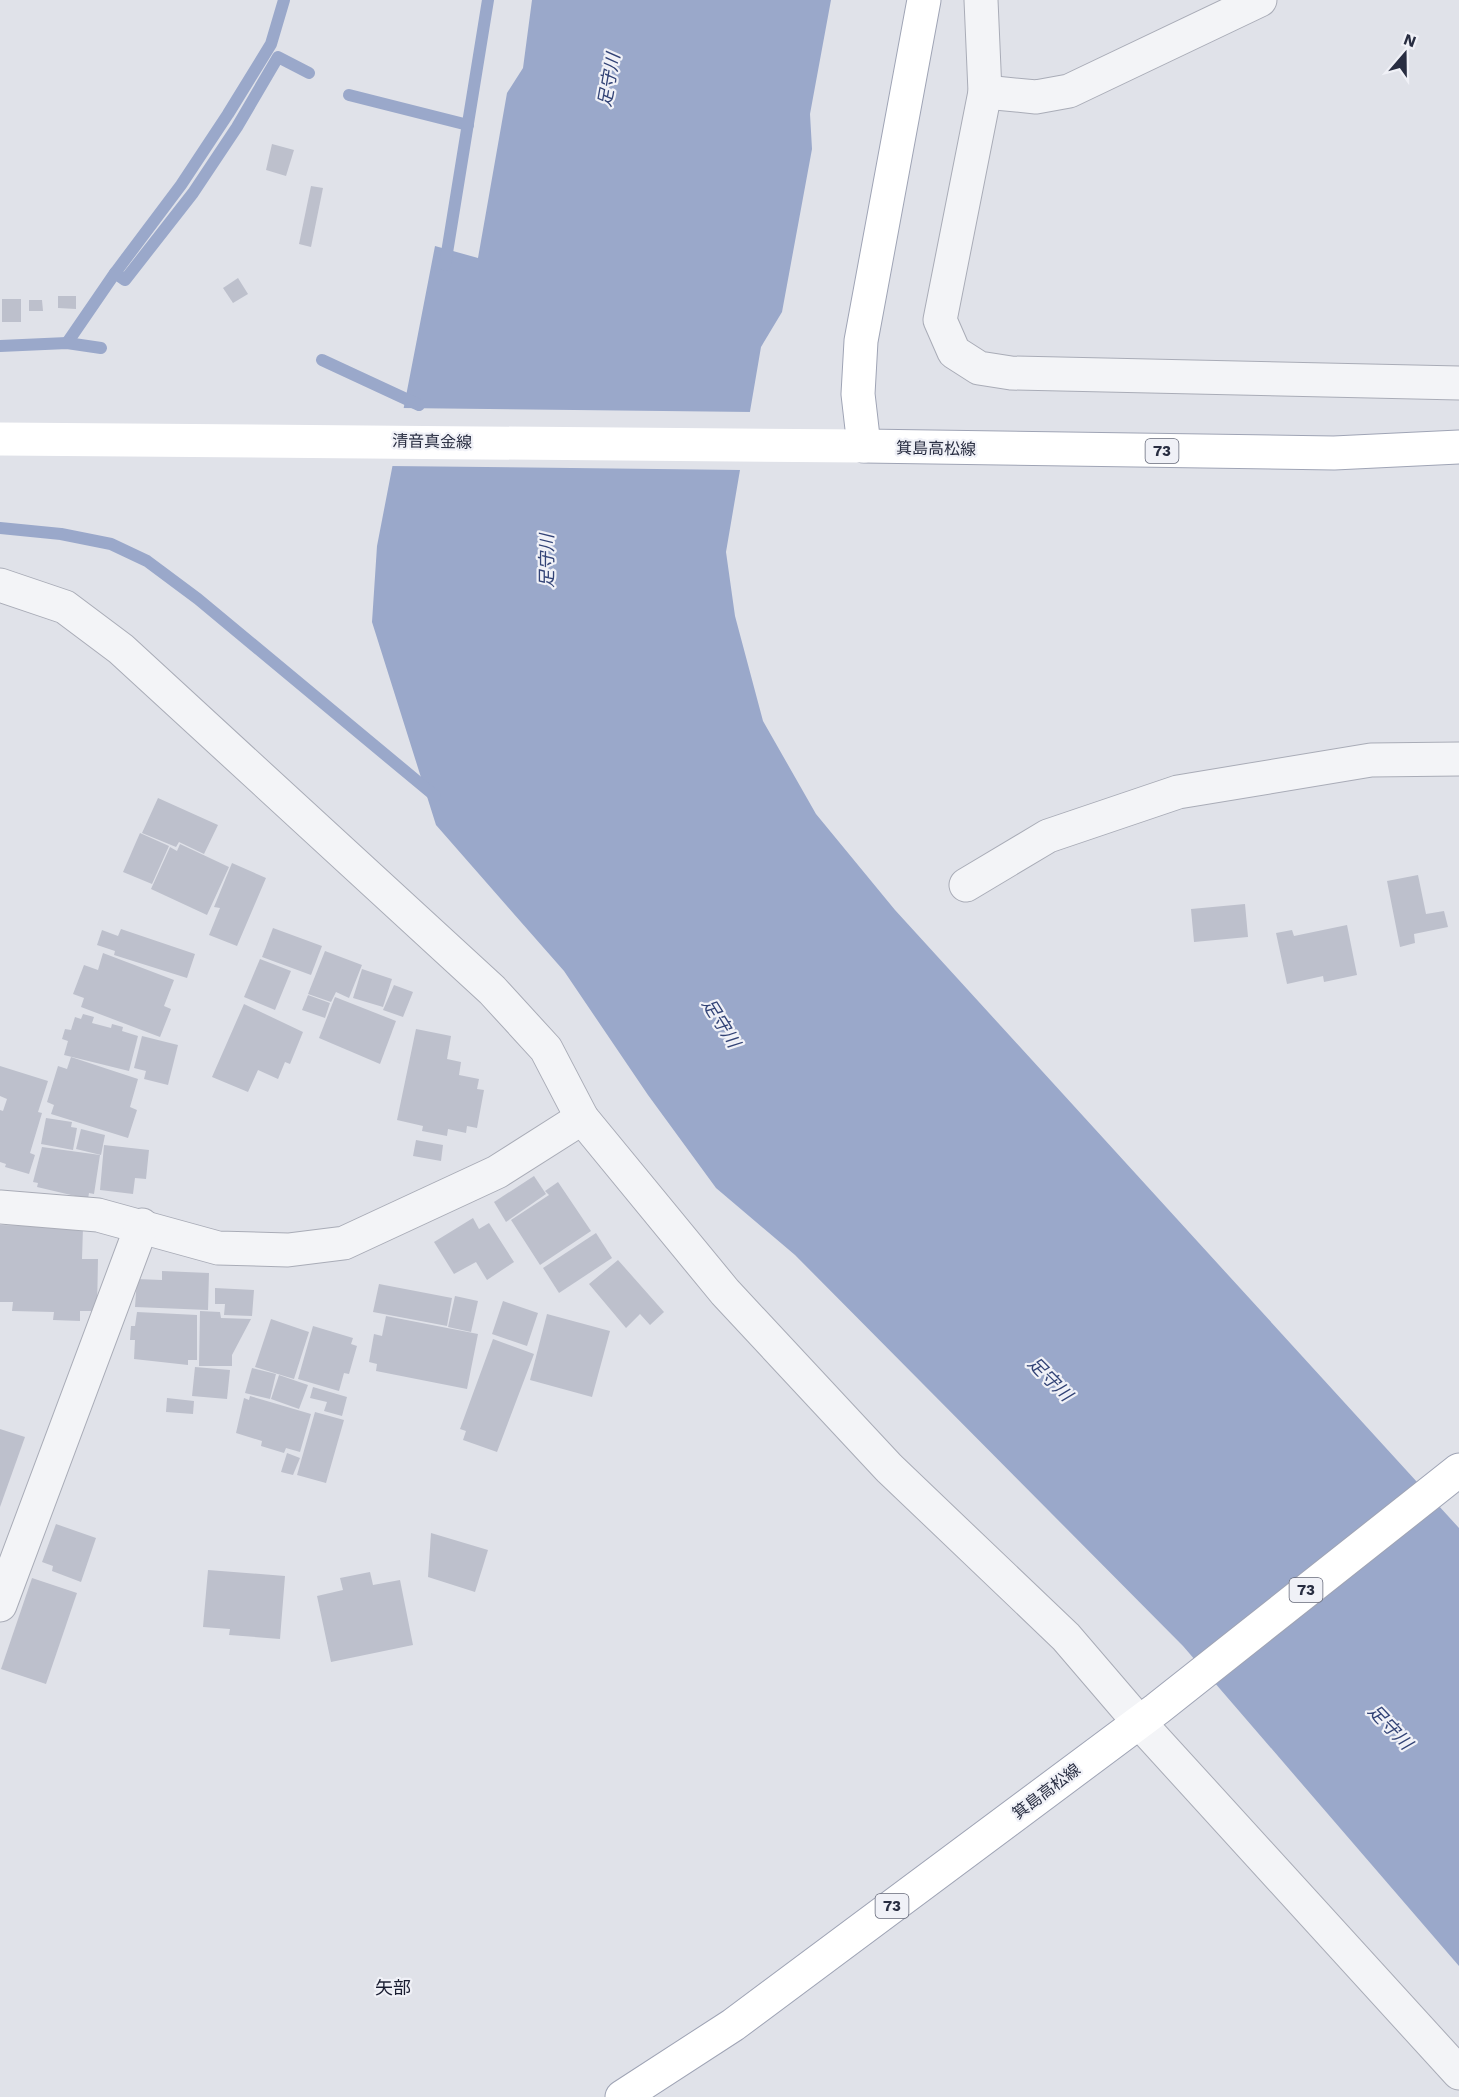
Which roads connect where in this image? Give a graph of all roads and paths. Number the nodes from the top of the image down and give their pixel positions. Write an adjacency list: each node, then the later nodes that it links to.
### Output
1 (924, 0): 7 (main road)
2 (981, 0): 4 (street)
3 (1260, 0): 4 (street)
4 (985, 92): 5 (street)
5 (1459, 383)
6 (0, 439): 7 (main road, 清音真金線)
7 (864, 446): 8 (main road, 箕島高松線 / 73)
8 (1459, 447)
9 (0, 585): 12 (street)
10 (1459, 759): 11 (street)
11 (966, 885)
12 (582, 1118): 14 (street); 17 (street)
13 (0, 1207): 14 (street)
14 (142, 1225): 16 (street)
15 (1457, 1471): 17 (main road, 箕島高松線 / 73)
16 (0, 1605)
17 (1147, 1715): 18 (street); 19 (main road, 箕島高松線 / 73)
18 (1459, 2073)
19 (622, 2097)

